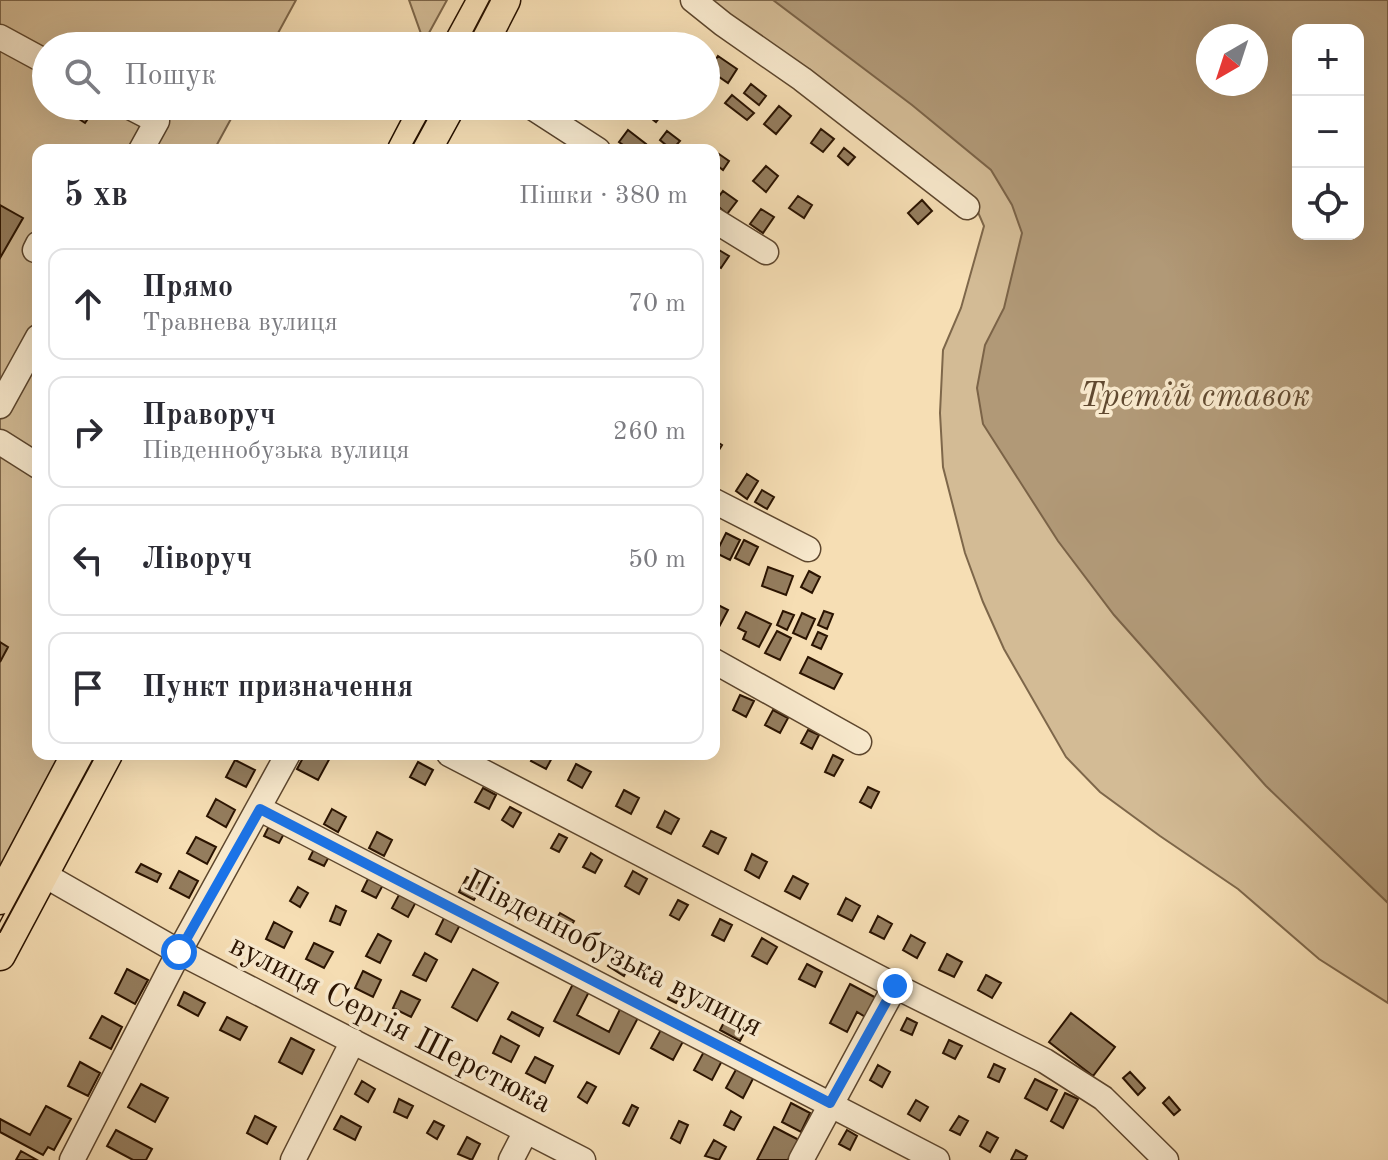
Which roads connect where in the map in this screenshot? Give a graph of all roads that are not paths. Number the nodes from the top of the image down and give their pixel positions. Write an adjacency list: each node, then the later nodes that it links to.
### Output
1 (483, 0): 4 (main road)
2 (505, 0): 5 (main road)
3 (693, 0): 16 (street)
4 (466, 32)
5 (488, 32)
6 (0, 37): 7 (street)
7 (32, 54)
8 (155, 120): 12 (street)
9 (419, 120): 13 (main road)
10 (442, 120): 14 (main road)
11 (552, 120): 15 (street)
12 (144, 144)
13 (406, 144)
14 (429, 144)
15 (589, 144)
16 (967, 207)
17 (720, 224): 18 (street)
18 (766, 252)
19 (32, 348): 20 (street)
20 (0, 406)
21 (0, 442): 22 (street)
22 (32, 462)
23 (720, 504): 24 (street)
24 (808, 549)
25 (720, 664): 26 (street)
26 (859, 742)
27 (75, 760): 32 (main road)
28 (103, 760): 32 (main road)
29 (285, 760): 31 (street)
30 (461, 760): 36 (street)
31 (260, 809): 34 (street); 38 (street, Південнобузька вулиця)
32 (32, 867): 33 (main road); 34 (street, вулиця Сергія Шерстюка); 35 (main road)
33 (0, 899)
34 (179, 952): 37 (street, вулиця Сергія Шерстюка); 40 (street)
35 (0, 955)
36 (895, 986): 38 (street); 46 (street)
37 (353, 1041): 39 (street, вулиця Сергія Шерстюка); 41 (street)
38 (830, 1103): 44 (street); 45 (street, Південнобузька вулиця)
39 (526, 1131): 42 (street); 43 (street, вулиця Сергія Шерстюка)
40 (72, 1160)
41 (293, 1160)
42 (511, 1160)
43 (583, 1160)
44 (801, 1160)
45 (937, 1160)
46 (1166, 1160)

